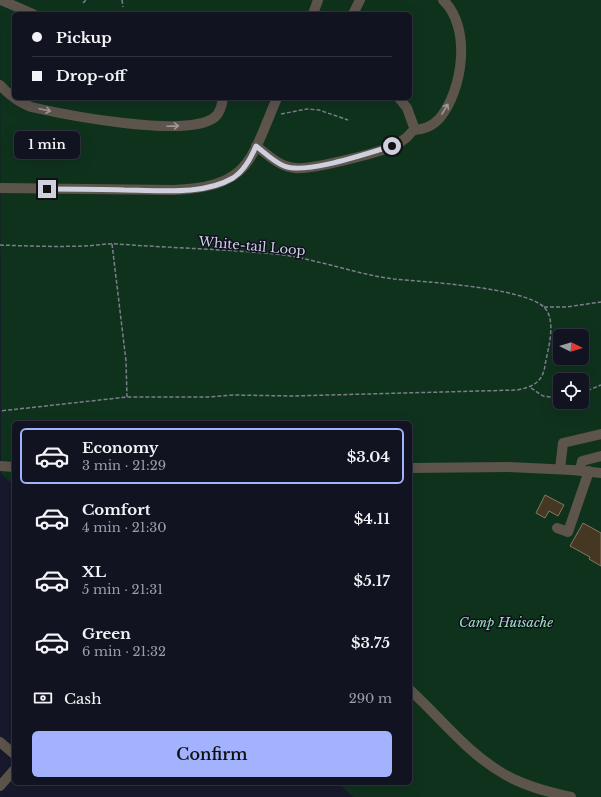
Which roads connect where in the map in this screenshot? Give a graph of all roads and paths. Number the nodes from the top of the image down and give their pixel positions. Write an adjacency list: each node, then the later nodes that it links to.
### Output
1 (1, 0): 9 (street)
2 (86, 0): 7 (path)
3 (122, 0): 8 (path)
4 (318, 0): 10 (street)
5 (360, 0): 11 (street)
6 (443, 0): 20 (street, one-way to 6)
7 (83, 3)
8 (123, 7)
9 (28, 12)
10 (314, 12)
11 (354, 12)
12 (0, 84): 13 (street, one-way to 13)
13 (12, 97)
14 (16, 100): 15 (street, one-way to 15)
15 (223, 100)
16 (276, 100): 21 (street)
17 (401, 100): 20 (street)
18 (276, 112): 19 (path)
19 (348, 120)
20 (415, 130): 21 (street)
21 (256, 146): 22 (street)
22 (0, 188)
23 (112, 244): 24 (path, White-tail Loop); 26 (path, White-tail Loop); 30 (path)
24 (0, 245)
25 (601, 302): 26 (path, White-tail Loop)
26 (544, 307): 28 (path)
27 (601, 385): 29 (path)
28 (530, 387): 30 (path); 31 (path)
29 (589, 390)
30 (127, 396): 32 (path)
31 (553, 397)
32 (0, 411)
33 (601, 434): 38 (street)
34 (601, 456): 39 (street)
35 (1, 466): 36 (street); 40 (street)
36 (12, 467)
37 (412, 468): 38 (street)
38 (560, 469): 39 (street)
39 (585, 471): 41 (street); 42 (street)
40 (12, 472)
41 (601, 473)
42 (557, 528)
43 (412, 692): 48 (street)
44 (0, 742): 45 (street)
45 (12, 752)
46 (12, 772): 47 (street)
47 (0, 786)
48 (571, 797)

